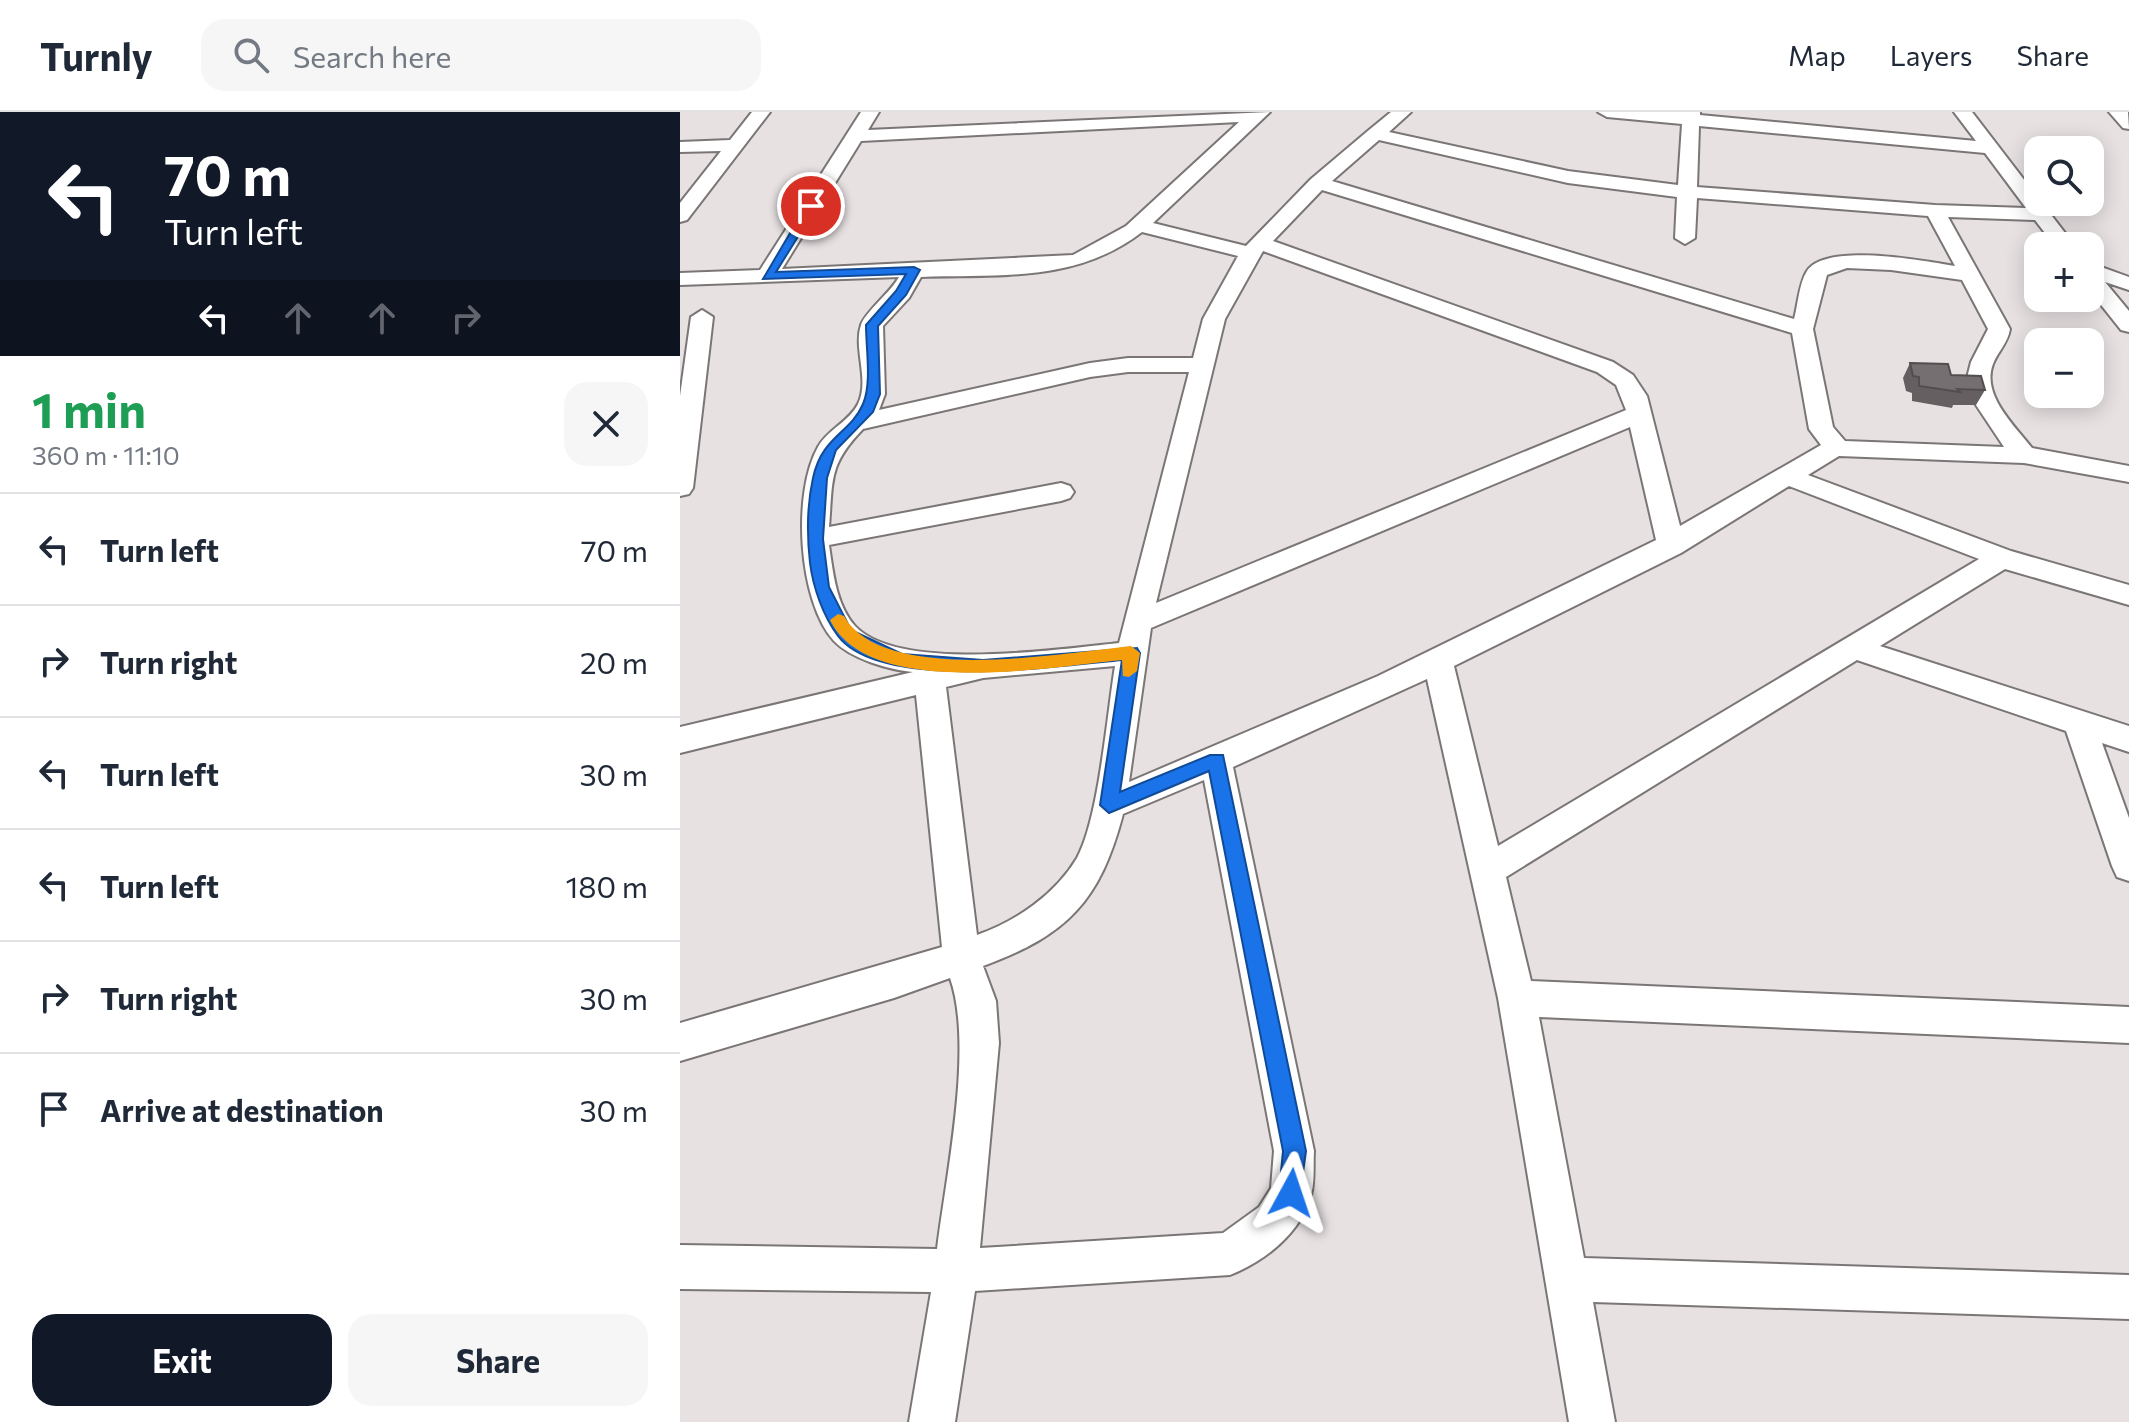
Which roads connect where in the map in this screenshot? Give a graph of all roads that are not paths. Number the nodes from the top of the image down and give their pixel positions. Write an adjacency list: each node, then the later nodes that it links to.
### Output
1 (761, 112): 12 (street)
2 (870, 112): 11 (street)
3 (1402, 112): 10 (street)
4 (1607, 112): 8 (street)
5 (1963, 112): 14 (street)
6 (2118, 112): 9 (street)
7 (1258, 114): 11 (street); 22 (street)
8 (1691, 116): 14 (street); 16 (street)
9 (2129, 124)
10 (1375, 134): 15 (street); 16 (street)
11 (855, 136): 29 (street)
12 (735, 145): 13 (street); 20 (street)
13 (680, 147)
14 (1991, 148): 17 (street)
15 (1318, 183): 25 (street); 35 (street)
16 (1686, 192): 18 (street); 24 (street)
17 (2024, 193)
18 (1935, 211): 19 (street); 28 (street)
19 (2024, 214)
20 (680, 216)
21 (2041, 216): 23 (street)
22 (1137, 225): 25 (street); 26 (street)
23 (2054, 232)
24 (1685, 238)
25 (1255, 248): 36 (street); 37 (street)
26 (914, 270): 29 (street); 38 (street)
27 (2104, 274): 31 (street)
28 (1972, 275): 35 (street); 40 (street)
29 (767, 276): 30 (street)
30 (680, 279)
31 (2129, 284)
32 (2104, 294): 34 (street)
33 (702, 317): 41 (street)
34 (2129, 325)
35 (1802, 329): 39 (street)
36 (1202, 365): 38 (street); 50 (street)
37 (1639, 414): 47 (street); 50 (street)
38 (850, 424): 46 (street)
39 (1836, 447): 40 (street); 43 (street)
40 (2024, 455): 42 (street)
41 (682, 460): 44 (street)
42 (2129, 474)
43 (1789, 477): 47 (street); 48 (street)
44 (680, 488)
45 (1061, 492): 46 (street)
46 (815, 539): 54 (street)
47 (1671, 546): 53 (street)
48 (2002, 558): 49 (street); 51 (street)
49 (2129, 595)
50 (1137, 622): 52 (street)
51 (1856, 649): 56 (street); 62 (street)
52 (1131, 653): 54 (street); 60 (street)
53 (1438, 661): 59 (street); 62 (street)
54 (983, 667): 55 (street)
55 (930, 680): 58 (street); 63 (street)
56 (2079, 722): 57 (street); 61 (street)
57 (2129, 739)
58 (680, 740)
59 (1216, 761): 60 (street); 68 (street)
60 (1109, 805): 63 (street)
61 (2129, 866)
62 (1488, 870): 64 (street)
63 (961, 956): 66 (street); 68 (street)
64 (1517, 998): 65 (street); 69 (street)
65 (2129, 1025)
66 (680, 1042)
67 (680, 1267): 68 (street)
68 (956, 1271): 71 (street)
69 (1568, 1279): 70 (street); 72 (street)
70 (2129, 1297)
71 (932, 1422)
72 (1592, 1422)

